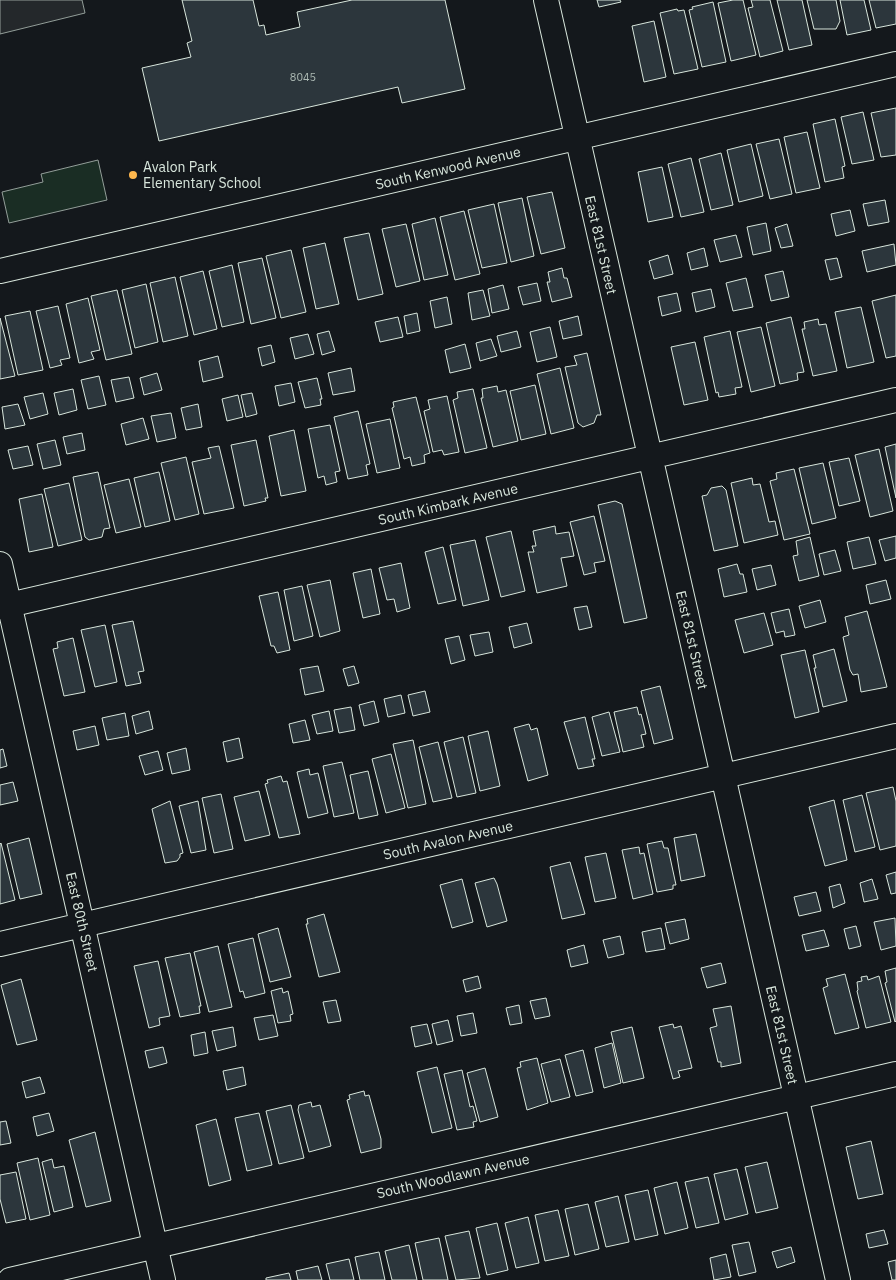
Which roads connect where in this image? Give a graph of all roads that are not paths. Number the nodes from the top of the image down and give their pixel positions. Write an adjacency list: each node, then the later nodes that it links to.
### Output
1 (546, 0): 3 (street, East 81st Street)
2 (896, 64): 3 (street, South Kenwood Avenue)
3 (577, 138): 4 (street, South Kenwood Avenue); 6 (street, East 81st Street)
4 (0, 271)
5 (896, 400): 6 (street, South Kimbark Avenue)
6 (650, 458): 8 (street, South Kimbark Avenue); 10 (street, East 81st Street)
7 (0, 564): 8 (street, East 80th Street)
8 (5, 606): 11 (street, East 80th Street)
9 (896, 736): 10 (street, South Avalon Avenue)
10 (724, 776): 11 (street, South Avalon Avenue); 14 (street, East 81st Street)
11 (82, 925): 12 (street, South Avalon Avenue); 15 (street, East 80th Street)
12 (0, 944)
13 (896, 1074): 14 (street, South Woodlawn Avenue)
14 (796, 1097): 15 (street, South Woodlawn Avenue); 18 (street, East 81st Street)
15 (155, 1245): 16 (street, South Woodlawn Avenue); 17 (street, East 80th Street)
16 (10, 1280)
17 (163, 1280)
18 (838, 1280)

